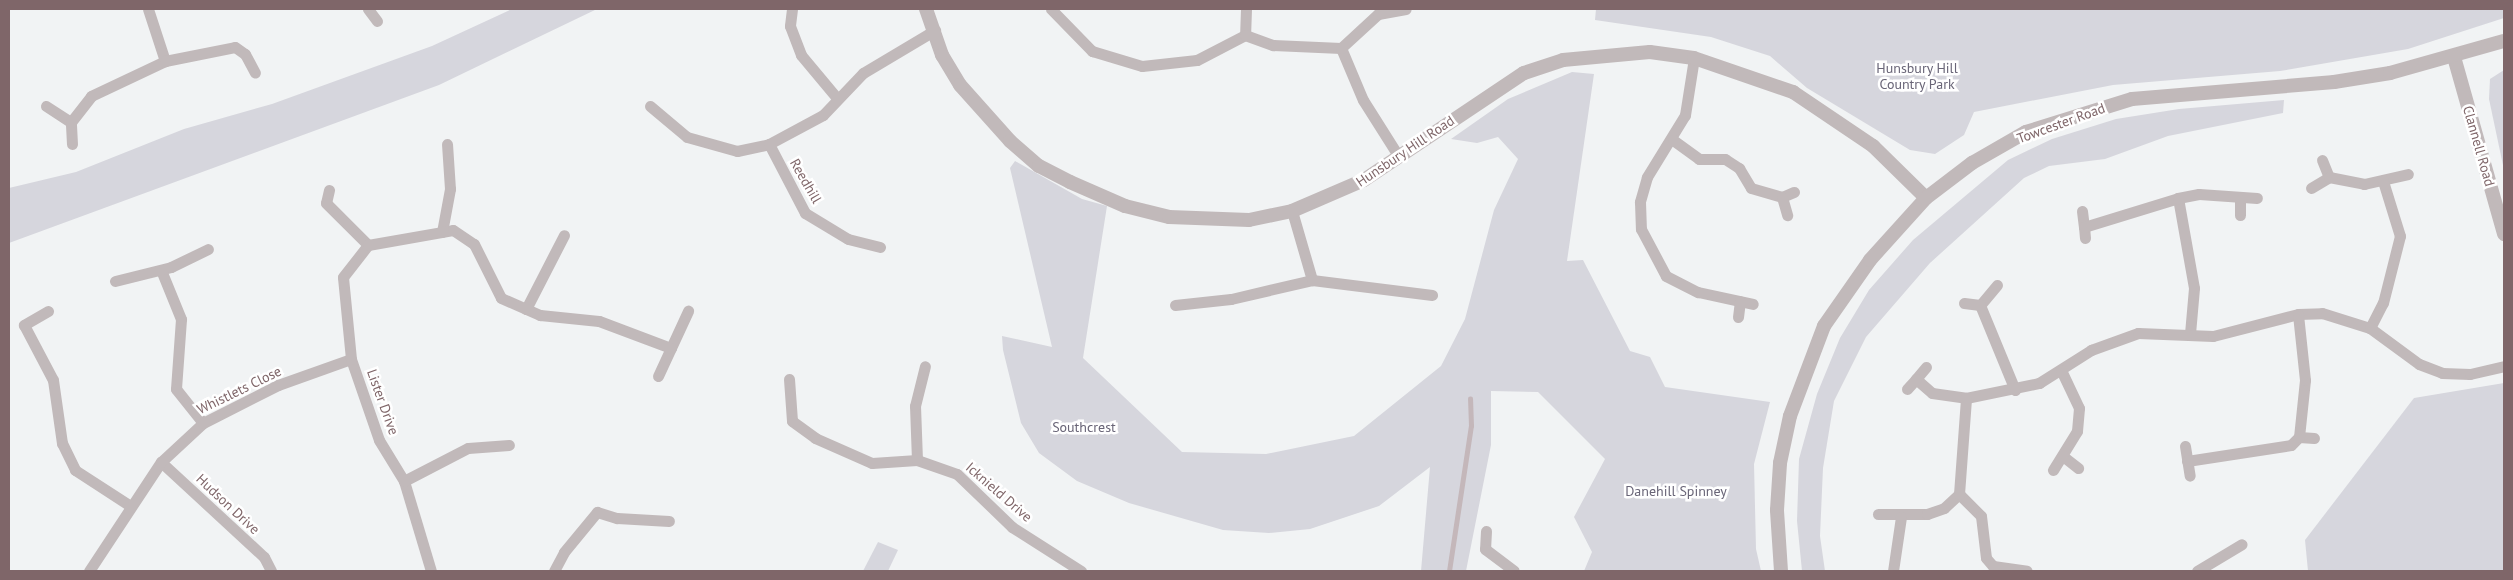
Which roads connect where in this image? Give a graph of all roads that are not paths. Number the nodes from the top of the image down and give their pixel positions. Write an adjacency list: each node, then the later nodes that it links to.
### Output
1 (148, 9): 15 (street)
2 (368, 9): 8 (street)
3 (792, 9): 17 (street)
4 (926, 9): 9 (street, Hunsbury Hill Road)
5 (1052, 9): 10 (street)
6 (1246, 9): 10 (street)
7 (1406, 9): 12 (street)
8 (377, 21)
9 (935, 30): 17 (street); 38 (street, Hunsbury Hill Road)
10 (1245, 35): 12 (street)
11 (2504, 41): 13 (street, Towcester Road)
12 (1341, 48): 25 (street)
13 (2454, 57): 34 (street, Towcester Road); 43 (street, Clannell Road)
14 (1694, 58): 21 (street); 25 (street, Hunsbury Hill Road); 34 (street, Hunsbury Hill Road)
15 (165, 61): 16 (street); 20 (street)
16 (255, 73)
17 (837, 98): 24 (street)
18 (46, 106): 20 (street)
19 (650, 106): 24 (street)
20 (71, 122): 22 (street)
21 (1673, 140): 33 (street); 53 (street)
22 (72, 144)
23 (447, 144): 42 (street)
24 (769, 144): 46 (street, Reedhill)
25 (1398, 157): 38 (street, Hunsbury Hill Road)
26 (2322, 160): 28 (street)
27 (2408, 174): 29 (street)
28 (2328, 177): 29 (street); 30 (street)
29 (2383, 181): 63 (street)
30 (2311, 188)
31 (329, 190): 45 (street)
32 (1794, 192): 33 (street)
33 (1782, 197): 40 (street)
34 (1926, 198): 103 (street, Towcester Road)
35 (2178, 198): 36 (street); 39 (street); 64 (street)
36 (2240, 198): 37 (street); 41 (street)
37 (2257, 198)
38 (1292, 211): 49 (street)
39 (2082, 211)
40 (1787, 215)
41 (2240, 215)
42 (442, 232): 45 (street); 58 (street)
43 (2504, 234)
44 (564, 235): 58 (street)
45 (368, 245): 66 (street, Lister Drive)
46 (880, 247)
47 (208, 250): 48 (street)
48 (160, 270): 50 (street); 77 (street)
49 (1312, 280): 52 (street); 55 (street)
50 (115, 281)
51 (1998, 285): 57 (street)
52 (1432, 295)
53 (1740, 301): 56 (street); 62 (street)
54 (1964, 303): 57 (street)
55 (1175, 304)
56 (1752, 304)
57 (1980, 304): 75 (street)
58 (526, 309): 65 (street)
59 (48, 311): 91 (street)
60 (688, 311): 65 (street)
61 (2298, 314): 63 (street); 64 (street); 78 (street)
62 (1738, 317)
63 (2370, 328): 68 (street)
64 (2190, 334): 70 (street)
65 (671, 348): 71 (street)
66 (352, 359): 77 (street, Whistlets Close); 89 (street, Lister Drive)
67 (925, 366): 83 (street)
68 (2504, 366)
69 (1926, 367): 73 (street)
70 (2061, 370): 75 (street); 82 (street)
71 (658, 376)
72 (789, 379): 83 (street, Icknield Drive)
73 (1916, 379): 74 (street); 76 (street)
74 (1907, 389)
75 (2015, 390): 76 (street)
76 (1966, 398): 90 (street)
77 (203, 423): 85 (street, Whistlets Close)
78 (2299, 437): 79 (street); 84 (street)
79 (2314, 438)
80 (509, 445): 89 (street)
81 (2185, 446): 84 (street)
82 (2064, 457): 86 (street); 87 (street)
83 (917, 460): 101 (street, Icknield Drive)
84 (2188, 461): 88 (street)
85 (161, 462): 91 (street, Whistlets Close); 98 (street, Hudson Drive)
86 (2078, 468)
87 (2053, 470)
88 (2190, 476)
89 (404, 481): 99 (street, Lister Drive)
90 (1959, 494): 93 (street); 105 (street)
91 (129, 505): 97 (street, Whistlets Close)
92 (1878, 514): 93 (street)
93 (1901, 517): 104 (street)
94 (668, 521): 100 (street)
95 (1486, 531): 102 (street)
96 (2242, 544): 106 (street)
97 (89, 571)
98 (271, 571)
99 (432, 571)
100 (554, 571)
101 (1082, 571)
102 (1514, 571)
103 (1781, 571)
104 (1893, 571)
105 (2027, 571)
106 (2197, 571)

